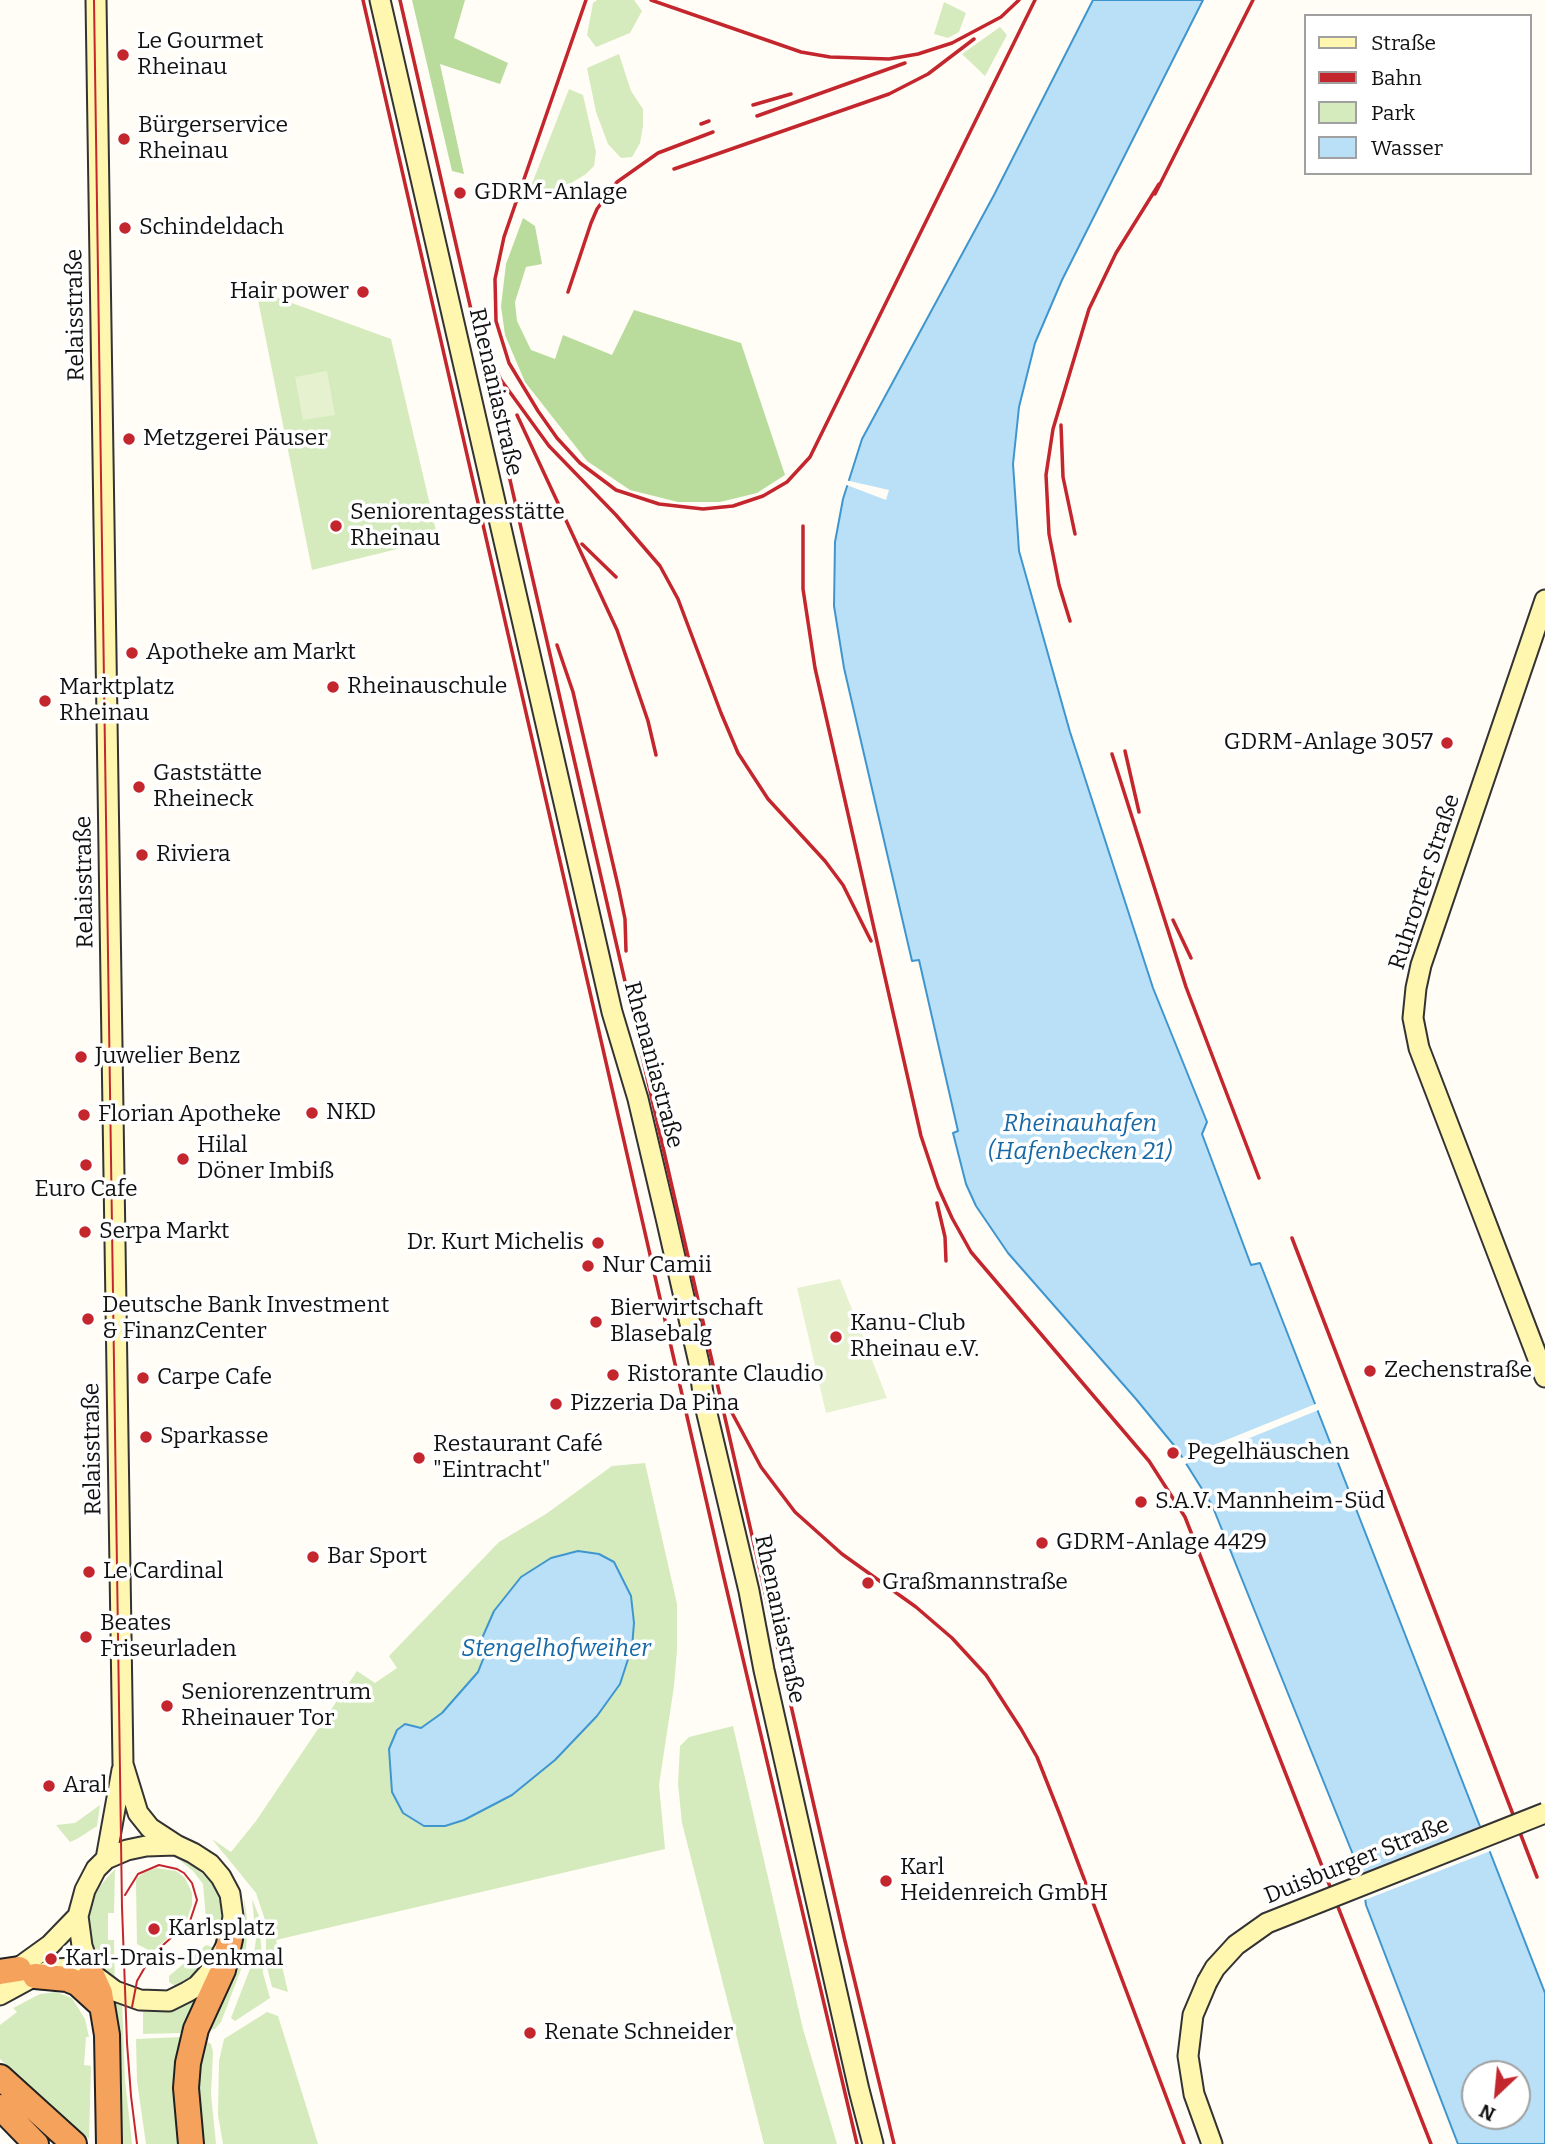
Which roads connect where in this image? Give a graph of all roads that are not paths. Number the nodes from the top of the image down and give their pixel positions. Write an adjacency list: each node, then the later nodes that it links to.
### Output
1 (96, 0): 5 (street, Relaisstraße)
2 (380, 0): 21 (street, Rhenaniastraße)
3 (1545, 600): 4 (street, Ruhrorter Straße)
4 (1545, 1377)
5 (123, 1764): 7 (street, Relaisstraße); 8 (street, Relaisstraße)
6 (1545, 1813): 22 (street, Duisburger Straße, bridge)
7 (176, 1845): 8 (street); 10 (street)
8 (106, 1858): 9 (street)
9 (72, 1923): 11 (street); 12 (street)
10 (230, 1939): 11 (street); 20 (highway)
11 (91, 1973): 12 (street); 14 (highway)
12 (14, 1974): 13 (street); 14 (highway)
13 (0, 1995)
14 (103, 2007): 19 (highway)
15 (0, 2077): 18 (highway)
16 (0, 2107): 17 (highway)
17 (36, 2144)
18 (74, 2144)
19 (109, 2144)
20 (191, 2144)
21 (873, 2144)
22 (1212, 2144)

